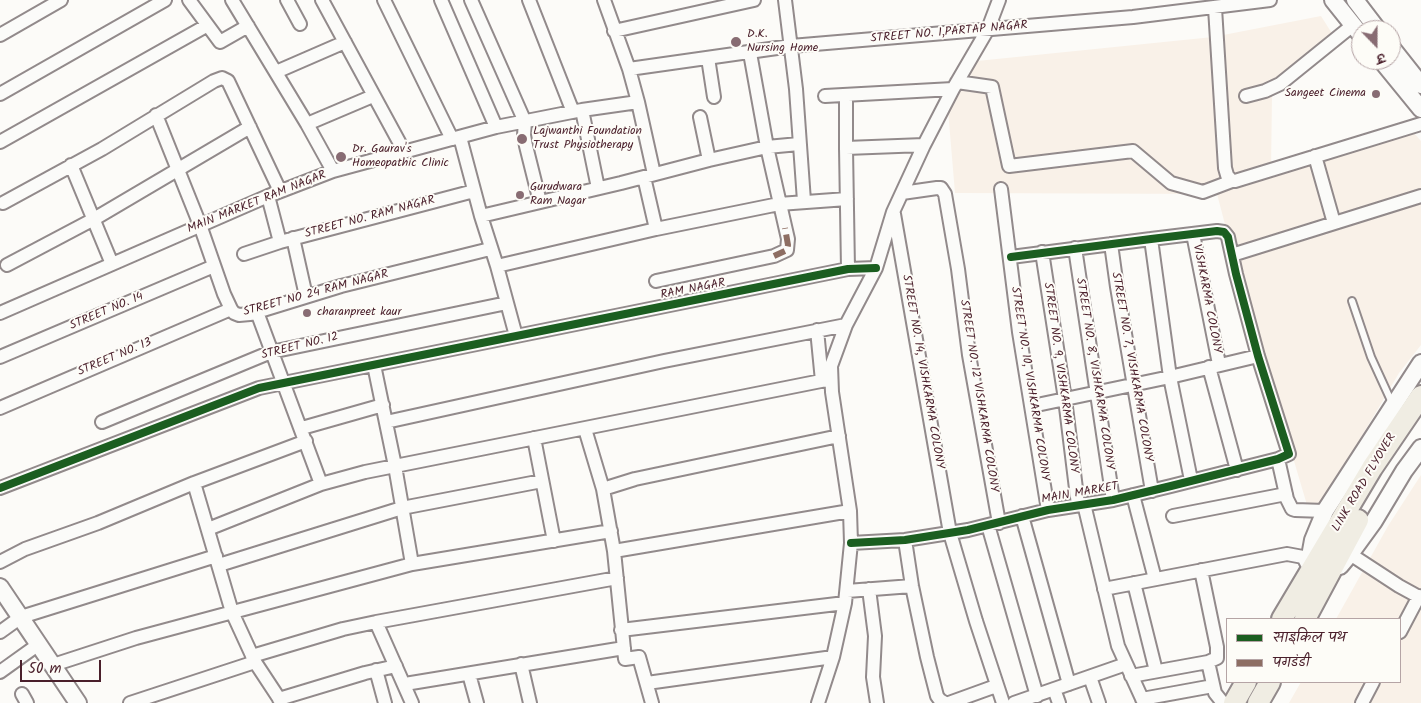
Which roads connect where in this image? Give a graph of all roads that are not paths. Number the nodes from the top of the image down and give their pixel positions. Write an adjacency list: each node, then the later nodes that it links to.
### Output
1 (61, 0): 27 (street)
2 (165, 0): 38 (street)
3 (189, 0): 22 (street)
4 (232, 0): 23 (street)
5 (287, 0): 21 (street)
6 (322, 0): 28 (street)
7 (384, 0): 54 (street)
8 (440, 0): 53 (street)
9 (471, 0): 49 (street)
10 (529, 0): 46 (street)
11 (604, 0): 25 (street)
12 (754, 0): 25 (street)
13 (785, 0): 29 (street)
14 (1000, 0): 24 (street)
15 (1270, 0): 18 (street, STREET NO. 1,PARTAP NAGAR)
16 (1333, 0): 20 (street)
17 (1355, 0): 19 (street)
18 (1215, 8): 24 (street, STREET NO. 1,PARTAP NAGAR); 67 (street)
19 (1370, 20)
20 (1351, 22)
21 (300, 24)
22 (206, 26): 23 (street); 55 (street)
23 (248, 26): 35 (street)
24 (988, 29): 29 (street, STREET NO. 1,PARTAP NAGAR); 37 (street)
25 (614, 31): 33 (street)
26 (1351, 34): 42 (street)
27 (0, 35)
28 (345, 42): 35 (street); 39 (street)
29 (791, 46): 30 (street, STREET NO. 1,PARTAP NAGAR); 56 (street)
30 (750, 53): 31 (street, STREET NO. 1,PARTAP NAGAR); 58 (street)
31 (708, 58): 33 (street, STREET NO. 1,PARTAP NAGAR); 43 (street)
32 (1401, 60): 36 (street)
33 (630, 69): 44 (street)
34 (1389, 70): 45 (street)
35 (276, 72): 50 (street)
36 (1421, 85)
37 (955, 86): 41 (street); 57 (street); 67 (street)
38 (0, 94)
39 (374, 96): 50 (street); 60 (street)
40 (826, 96): 41 (street)
41 (846, 96): 59 (street)
42 (1246, 96)
43 (714, 97)
44 (638, 102): 46 (street, MAIN MARKET RAM NAGAR); 66 (street)
45 (1421, 109)
46 (578, 111): 49 (street, MAIN MARKET RAM NAGAR); 68 (street)
47 (156, 115): 52 (street); 63 (street); 64 (street, STREET NO 24 RAM NAGAR)
48 (700, 117): 62 (street)
49 (525, 122): 53 (street, MAIN MARKET RAM NAGAR); 78 (street)
50 (307, 124): 65 (street)
51 (1421, 124): 61 (street)
52 (250, 127): 64 (street); 71 (street)
53 (496, 127): 54 (street, MAIN MARKET RAM NAGAR)
54 (456, 138): 60 (street, MAIN MARKET RAM NAGAR); 70 (street)
55 (0, 142)
56 (799, 144): 58 (street); 76 (street)
57 (924, 145): 59 (street); 72 (street)
58 (767, 148): 62 (street); 79 (street)
59 (846, 148): 75 (street)
60 (404, 151): 65 (street, MAIN MARKET RAM NAGAR)
61 (1315, 156): 67 (street); 83 (street)
62 (709, 160): 66 (street)
63 (71, 165): 77 (street); 82 (street)
64 (178, 170): 82 (street); 84 (street, STREET NO 24 RAM NAGAR)
65 (333, 172): 71 (street, MAIN MARKET RAM NAGAR)
66 (649, 175): 68 (street); 85 (street)
67 (1232, 181)
68 (598, 188): 78 (street)
69 (1000, 188): 96 (street, STREET NO. 10, VISHKARMA COLONY)
70 (474, 191): 81 (street); 87 (street, STREET NO. RAM NAGAR)
71 (280, 192): 73 (street, MAIN MARKET RAM NAGAR)
72 (902, 193): 80 (street); 158 (street, STREET NO. 12 VISHKARMA COLONY)
73 (268, 196): 84 (street, MAIN MARKET RAM NAGAR); 89 (street)
74 (1421, 196): 83 (street)
75 (847, 198): 76 (street); 102 (street)
76 (804, 201): 79 (street)
77 (3, 202)
78 (540, 202): 81 (street)
79 (779, 204): 85 (street); 103 (street)
80 (893, 212): 101 (street); 161 (street, STREET NO. 14, VISHKARMA COLONY)
81 (480, 216): 92 (street)
82 (94, 219): 97 (street); 98 (street)
83 (1334, 223): 95 (street)
84 (200, 226): 97 (street, MAIN MARKET RAM NAGAR); 99 (street, STREET NO 24 RAM NAGAR)
85 (656, 229): 100 (street)
86 (1193, 234): 88 (street); 95 (street); 118 (street, VISHKARMA COLONY)
87 (293, 238): 89 (street, STREET NO. RAM NAGAR); 104 (street)
88 (1150, 238): 90 (street); 119 (street)
89 (280, 242): 94 (street, STREET NO. RAM NAGAR)
90 (1111, 244): 91 (street); 122 (street, STREET NO. 7, VISHKARMA COLONY)
91 (1075, 248): 93 (street); 123 (street, STREET NO. 8, VISHKARMA COLONY)
92 (490, 249): 100 (street); 104 (street, STREET NO 24 RAM NAGAR)
93 (1042, 252): 96 (street); 125 (street, STREET NO. 9, VISHKARMA COLONY)
94 (244, 254)
95 (1232, 255): 114 (street)
96 (1010, 257): 127 (street, STREET NO. 10, VISHKARMA COLONY)
97 (112, 264): 109 (street, MAIN MARKET RAM NAGAR)
98 (6, 265)
99 (214, 266): 107 (street, STREET NO 24 RAM NAGAR); 115 (street, STREET NO. 14)
100 (497, 266): 106 (street)
101 (876, 268): 102 (street, RAM NAGAR); 110 (street)
102 (848, 269): 112 (street, RAM NAGAR)
103 (656, 281)
104 (306, 296): 108 (street, STREET NO 24 RAM NAGAR)
105 (1352, 301): 128 (lane)
106 (507, 304): 112 (street); 113 (street, STREET NO. 12)
107 (231, 309): 108 (street, STREET NO 24 RAM NAGAR); 129 (street, STREET NO. 13)
108 (257, 312): 113 (street)
109 (0, 313)
110 (846, 325): 111 (street); 120 (street)
111 (818, 330): 120 (street); 132 (street)
112 (516, 336): 117 (street, RAM NAGAR)
113 (271, 352): 121 (street); 131 (street, STREET NO. 12)
114 (1258, 356): 118 (street); 138 (street)
115 (0, 357)
116 (1420, 363): 128 (street)
117 (374, 366): 121 (street, RAM NAGAR); 126 (street)
118 (1214, 366): 119 (street); 140 (street, VISHKARMA COLONY)
119 (1170, 377): 122 (street); 141 (street)
120 (826, 380): 133 (street); 135 (street)
121 (284, 382): 134 (street); 145 (street, RAM NAGAR)
122 (1133, 385): 123 (street); 147 (street, STREET NO. 7, VISHKARMA COLONY)
123 (1097, 393): 125 (street); 150 (street, STREET NO. 8, VISHKARMA COLONY)
124 (1421, 396): 165 (main road, LINK ROAD FLYOVER)
125 (1065, 399): 127 (street); 151 (street, STREET NO. 9, VISHKARMA COLONY)
126 (383, 405): 132 (street); 134 (street)
127 (1032, 406): 153 (street, STREET NO. 10, VISHKARMA COLONY)
128 (1393, 406): 155 (street)
129 (0, 408)
130 (1421, 419): 165 (main road, LINK ROAD FLYOVER)
131 (102, 422)
132 (386, 422): 139 (street)
133 (585, 429): 136 (street); 146 (street)
134 (304, 435): 143 (street); 144 (street)
135 (839, 436): 146 (street); 154 (street)
136 (534, 438): 139 (street); 142 (street)
137 (1421, 448): 165 (street)
138 (1278, 459): 140 (street, MAIN MARKET); 148 (street)
139 (395, 466): 144 (street); 152 (street)
140 (1237, 470): 141 (street, MAIN MARKET)
141 (1192, 480): 147 (street, MAIN MARKET)
142 (542, 482): 152 (street); 163 (street)
143 (194, 483): 159 (street); 168 (street)
144 (321, 484): 159 (street)
145 (0, 488)
146 (603, 489): 160 (street)
147 (1152, 490): 149 (street, MAIN MARKET)
148 (1286, 494): 155 (street); 157 (street)
149 (1133, 495): 150 (street, MAIN MARKET); 173 (street)
150 (1113, 500): 151 (street, MAIN MARKET)
151 (1081, 504): 153 (street, MAIN MARKET); 178 (street, STREET NO. 9, VISHKARMA COLONY)
152 (402, 508): 167 (street); 169 (street)
153 (1048, 510): 156 (street, MAIN MARKET)
154 (850, 511): 164 (street); 166 (street)
155 (1325, 511): 171 (street)
156 (1022, 516): 158 (street, MAIN MARKET); 208 (street)
157 (1173, 516)
158 (994, 524): 161 (street, MAIN MARKET); 212 (street, STREET NO. 12 VISHKARMA COLONY)
159 (208, 528): 167 (street)
160 (610, 530): 163 (street); 166 (street)
161 (950, 533): 162 (street, MAIN MARKET); 209 (street, STREET NO. 14, VISHKARMA COLONY)
162 (905, 540): 164 (street, MAIN MARKET); 175 (street)
163 (554, 541): 169 (street)
164 (852, 543): 179 (street)
165 (1343, 544): 171 (main road, LINK ROAD FLYOVER); 180 (street)
166 (614, 551): 172 (street)
167 (217, 560): 181 (street); 182 (street)
168 (0, 562)
169 (412, 564): 181 (street)
170 (1201, 570): 171 (street); 173 (street); 193 (street)
171 (1318, 576): 183 (main road); 184 (main road)
172 (617, 578): 185 (street); 186 (street)
173 (1155, 579): 174 (street)
174 (1134, 583): 178 (street); 200 (street)
175 (912, 586): 177 (street); 224 (street)
176 (0, 587): 182 (street)
177 (869, 589): 179 (street); 223 (street)
178 (1104, 589): 198 (street, STREET NO. 9, VISHKARMA COLONY)
179 (846, 597): 186 (street); 191 (street)
180 (1420, 597): 187 (street)
181 (232, 612): 192 (street); 195 (street)
182 (21, 617): 188 (street); 189 (street)
183 (1283, 618)
184 (1304, 618)
185 (376, 622): 192 (street); 196 (street)
186 (621, 630): 190 (street)
187 (1401, 630)
188 (0, 632)
189 (39, 644): 195 (street); 199 (street)
190 (624, 648): 194 (street); 203 (street)
191 (834, 657): 203 (street); 222 (street)
192 (254, 659): 213 (street); 216 (street)
193 (1208, 662): 200 (street); 210 (street)
194 (521, 664): 201 (street); 220 (street)
195 (53, 665): 215 (street)
196 (396, 666): 197 (street); 207 (street)
197 (376, 670): 213 (street); 217 (street)
198 (1129, 670): 200 (street); 202 (street); 214 (street, STREET NO. 9, VISHKARMA COLONY)
199 (0, 672)
200 (1156, 672)
201 (469, 674): 207 (street); 219 (street)
202 (1090, 677): 208 (street); 229 (street)
203 (647, 683): 221 (street)
204 (1245, 683): 231 (main road)
205 (1269, 683): 232 (main road)
206 (1373, 683): 233 (street)
207 (405, 684): 218 (street)
208 (1069, 684): 211 (street)
209 (996, 686): 225 (street); 226 (street, STREET NO. 14, VISHKARMA COLONY)
210 (1213, 686): 214 (street); 230 (street)
211 (1054, 690): 212 (street); 228 (street)
212 (1037, 696): 227 (street)
213 (280, 701)
214 (1143, 701)
215 (78, 703)
216 (130, 703)
217 (385, 703)
218 (412, 703)
219 (477, 703)
220 (530, 703)
221 (652, 703)
222 (818, 703)
223 (878, 703)
224 (945, 703)
225 (949, 703)
226 (1003, 703)
227 (1014, 703)
228 (1059, 703)
229 (1099, 703)
230 (1223, 703)
231 (1234, 703)
232 (1258, 703)
233 (1362, 703)

